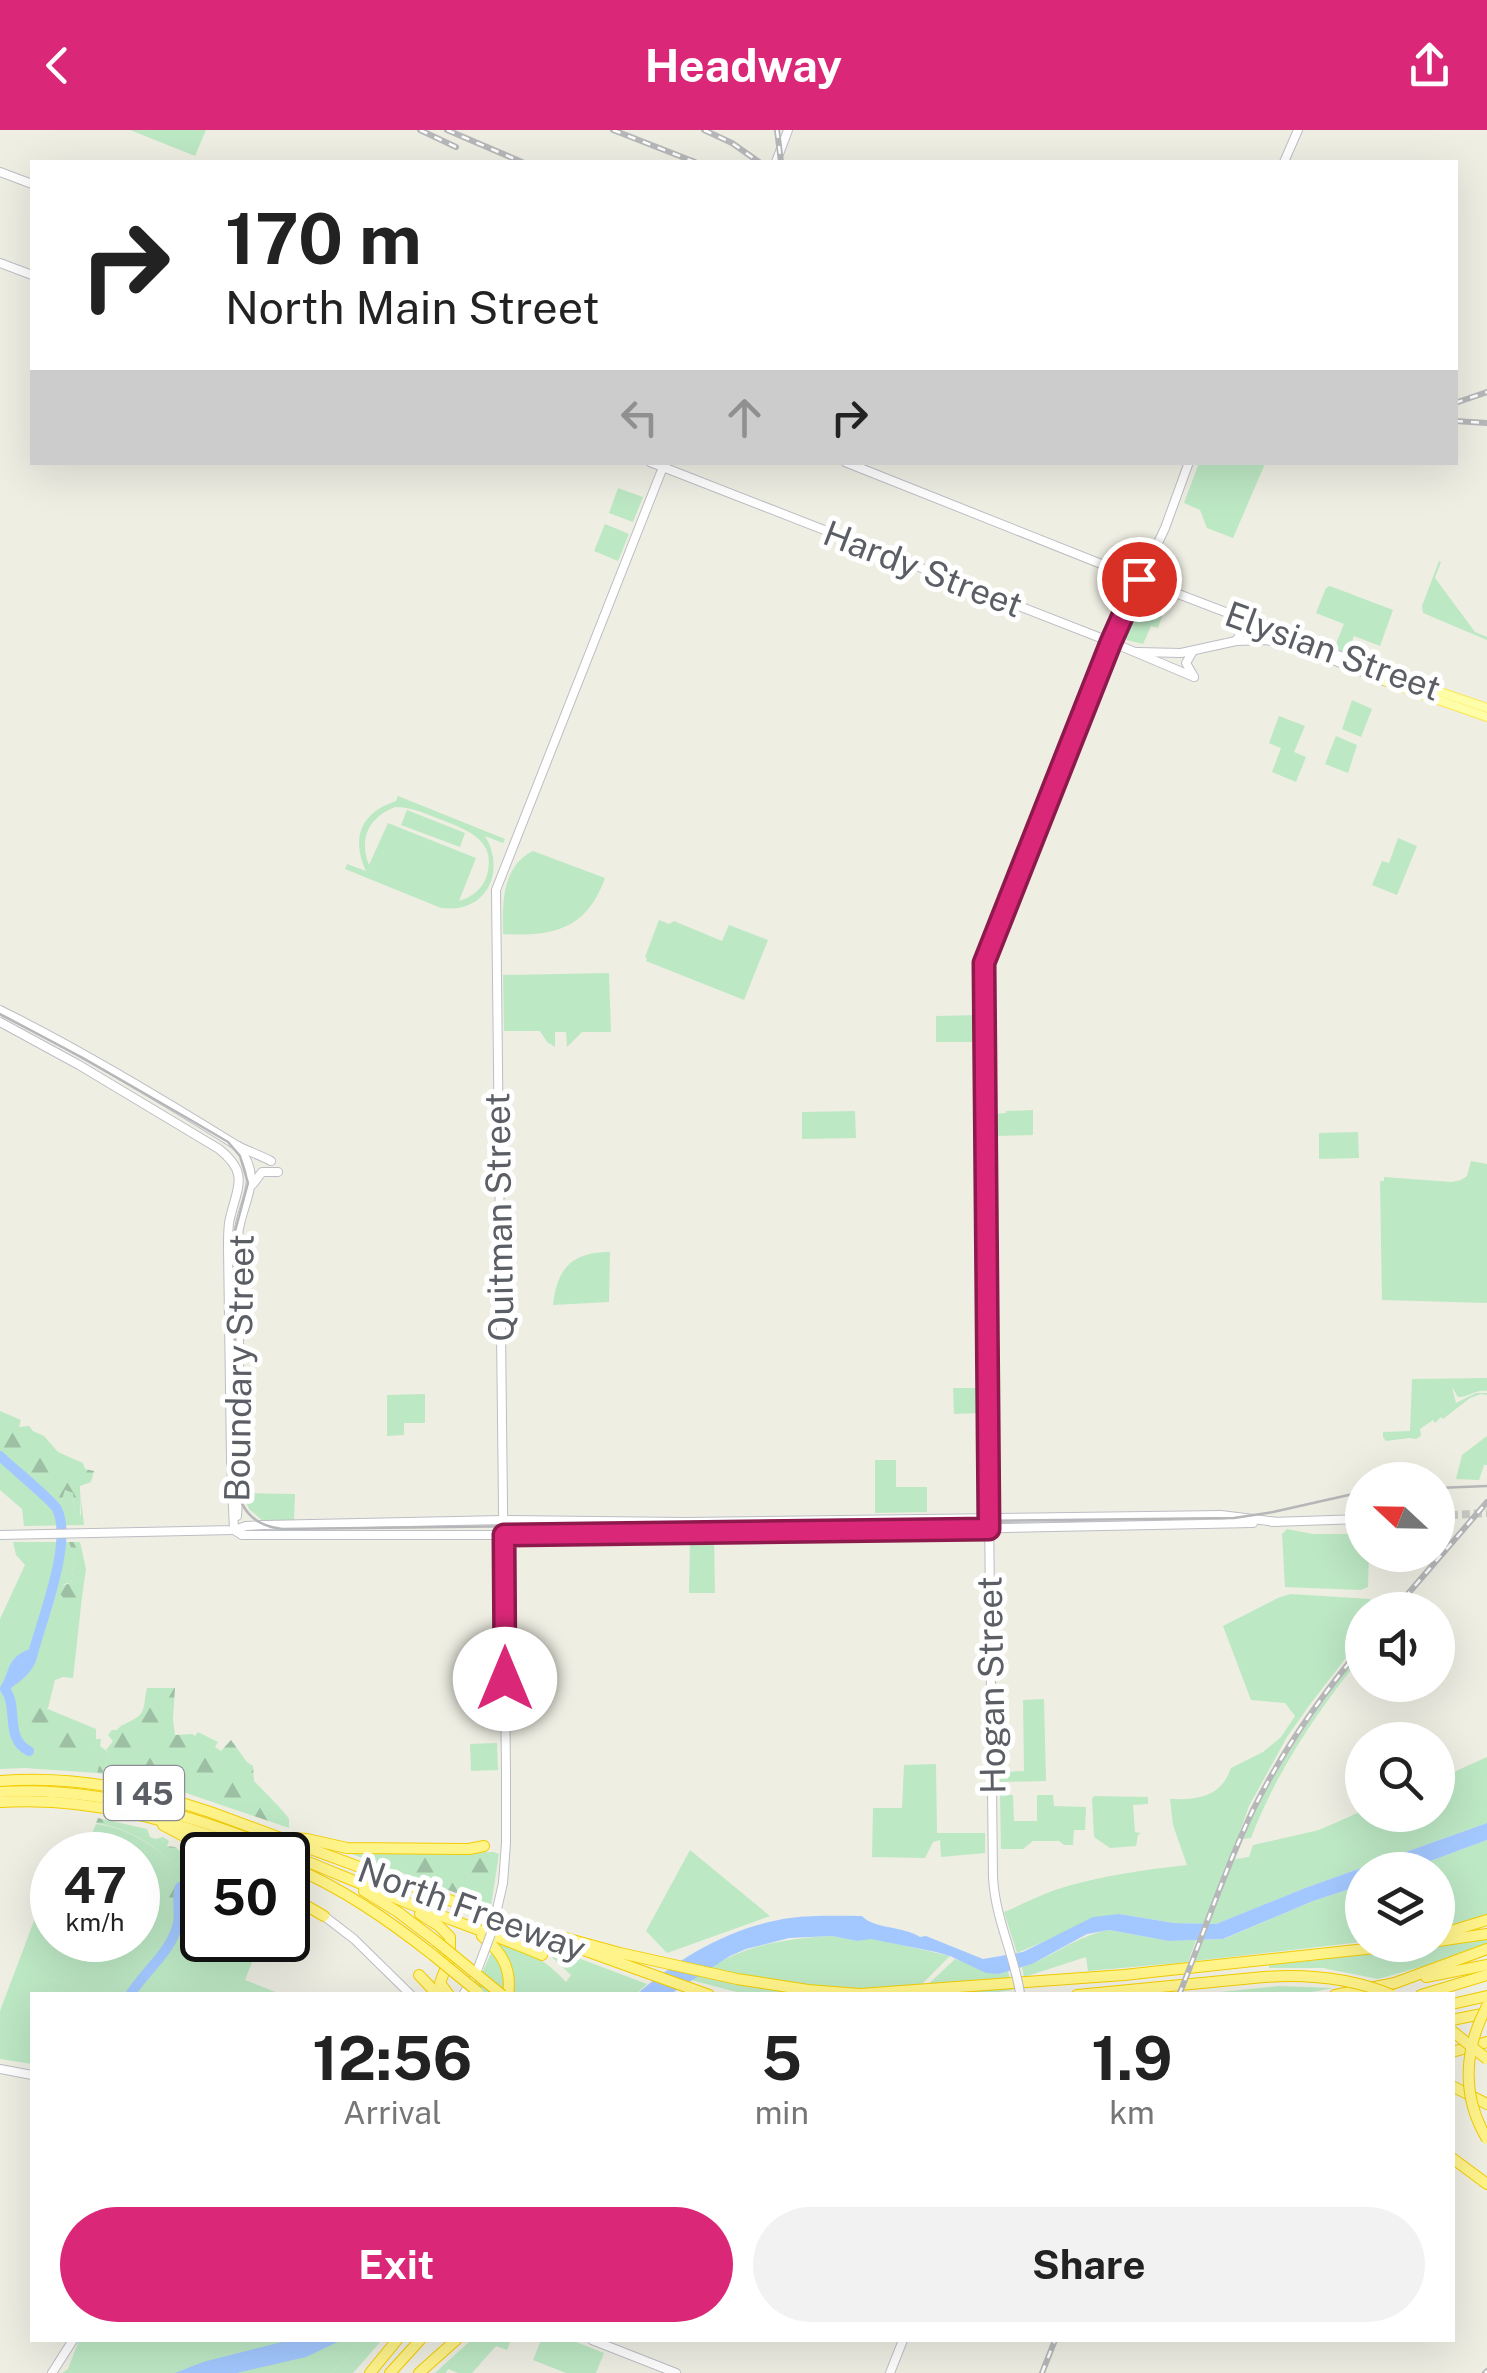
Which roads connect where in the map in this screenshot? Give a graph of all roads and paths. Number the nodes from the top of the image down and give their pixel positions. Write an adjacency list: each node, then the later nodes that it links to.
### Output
1 (788, 130): 3 (main road)
2 (1298, 130): 4 (main road)
3 (777, 160)
4 (1285, 160)
5 (0, 172): 6 (main road)
6 (30, 183)
7 (0, 263): 8 (main road)
8 (30, 274)
9 (664, 465): 17 (main road, Hardy Street); 31 (main road, Quitman Street)
10 (853, 465): 13 (main road, Elysian Street)
11 (1187, 465): 12 (main road, Hogan Street)
12 (1146, 567): 13 (main road, Hogan Street); 14 (main road)
13 (1139, 579): 14 (main road, Elysian Street); 17 (main road, Hogan Street)
14 (1164, 588): 15 (main road, Elysian Street)
15 (1228, 613): 16 (main road); 20 (main road, Elysian Street)
16 (1236, 641): 19 (main road, Elysian Street); 20 (main road, Elysian Street)
17 (1111, 642): 18 (main road, Hardy Street); 30 (main road, Hogan Street)
18 (1133, 651): 19 (main road, Elysian Street); 19 (main road, Hardy Street)
19 (1194, 651)
20 (1389, 678): 21 (main road, Elysian Street)
21 (1443, 696): 22 (main road, Elysian Street); 23 (main road, Elysian Street)
22 (1487, 708)
23 (1487, 717)
24 (0, 1010): 26 (main road)
25 (0, 1022): 35 (main road, Boundary Street)
26 (238, 1146): 27 (main road); 29 (main road, Boundary Street)
27 (271, 1161)
28 (278, 1172): 29 (main road)
29 (252, 1188): 35 (main road, Boundary Street)
30 (989, 1517): 31 (main road); 33 (main road); 34 (main road, Hogan Street)
31 (503, 1520): 35 (main road); 37 (main road, Quitman Street)
32 (1345, 1520): 33 (main road)
33 (1277, 1522): 34 (main road)
34 (989, 1529): 37 (main road); 79 (main road, Hogan Street, bridge)
35 (234, 1530): 36 (main road); 37 (main road)
36 (0, 1534)
37 (504, 1535): 47 (main road, Quitman Street)
38 (0, 1781): 44 (highway, North Freeway / I 45)
39 (0, 1792): 43 (highway, North Freeway)
40 (0, 1802): 41 (highway, I 45)
41 (150, 1816): 42 (highway, I 45); 45 (highway)
42 (203, 1832)
43 (223, 1832)
44 (265, 1832)
45 (180, 1833)
46 (310, 1839): 48 (highway)
47 (506, 1843): 48 (main road); 74 (main road, Quitman Street, bridge)
48 (484, 1846)
49 (310, 1849): 64 (highway, North Freeway / I 45)
50 (310, 1867): 53 (highway)
51 (310, 1869): 70 (highway, bridge)
52 (310, 1872): 75 (highway, North Freeway, bridge)
53 (394, 1898): 57 (highway); 73 (highway)
54 (310, 1908): 55 (highway)
55 (324, 1916): 71 (main road)
56 (1487, 1920): 58 (highway)
57 (456, 1922): 63 (highway); 70 (highway)
58 (1455, 1932)
59 (1487, 1934): 60 (highway)
60 (1455, 1937)
61 (1487, 1949): 69 (highway)
62 (1345, 1950): 78 (highway)
63 (542, 1955)
64 (618, 1958): 76 (highway, North Freeway); 77 (highway)
65 (1487, 1965): 69 (highway)
66 (419, 1975): 72 (highway)
67 (1487, 1975): 83 (highway)
68 (1208, 1983): 69 (highway, bridge); 80 (highway); 81 (highway)
69 (1394, 1989): 82 (highway)
70 (507, 1991)
71 (407, 1992)
72 (435, 1992)
73 (447, 1992)
74 (465, 1992)
75 (478, 1992)
76 (703, 1992)
77 (829, 1992)
78 (892, 1992)
79 (1020, 1992)
80 (1109, 1992)
81 (1169, 1992)
82 (1364, 1992)
83 (1431, 1992)
84 (1487, 1996): 85 (highway)
85 (1455, 2003)
86 (1487, 2009): 87 (highway); 96 (highway, bridge)
87 (1455, 2019)
88 (1455, 2033): 91 (highway, bridge)
89 (1487, 2042): 90 (highway)
90 (1455, 2051)
91 (1487, 2059)
92 (0, 2068): 93 (main road)
93 (30, 2075)
94 (1455, 2088): 95 (highway)
95 (1487, 2104)
96 (1487, 2139)
97 (1455, 2160): 98 (highway)
98 (1487, 2184)
99 (72, 2342): 105 (main road)
100 (396, 2342): 106 (highway)
101 (418, 2342): 107 (highway)
102 (454, 2342): 108 (highway)
103 (597, 2342): 109 (main road)
104 (902, 2342): 110 (main road)
105 (52, 2373)
106 (370, 2373)
107 (390, 2373)
108 (419, 2373)
109 (676, 2373)
110 (890, 2373)

